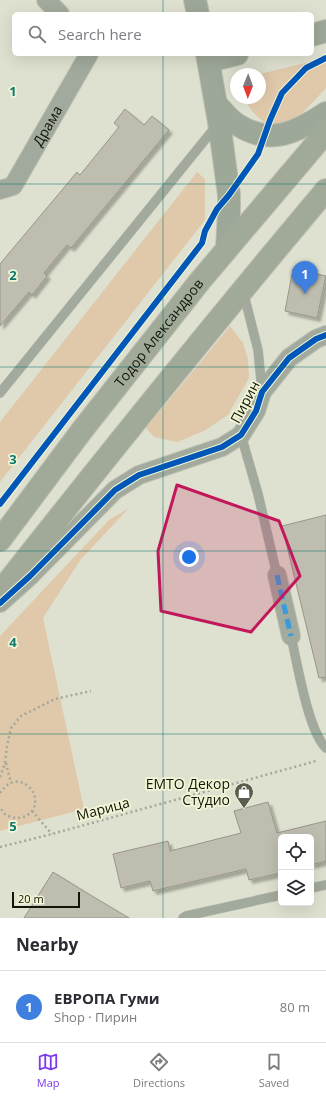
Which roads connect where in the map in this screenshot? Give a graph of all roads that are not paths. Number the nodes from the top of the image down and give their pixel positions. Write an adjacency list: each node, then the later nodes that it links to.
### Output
1 (46, 0): 3 (street)
2 (195, 0): 4 (street)
3 (58, 12)
4 (198, 12)
5 (326, 31): 6 (street)
6 (314, 34)
7 (88, 56): 13 (street, Драма)
8 (222, 56): 9 (street)
9 (208, 58): 10 (street)
10 (217, 113): 11 (street); 15 (street); 19 (lane)
11 (326, 113)
12 (326, 132): 15 (main road, Тодор Александров)
13 (0, 190)
14 (326, 190): 16 (main road)
15 (227, 248): 21 (main road, Тодор Александров)
16 (242, 290): 18 (lane); 23 (main road)
17 (326, 335): 18 (street, Пирин)
18 (262, 392): 20 (street, Пирин)
19 (0, 393)
20 (241, 435): 22 (lane); 24 (street)
21 (0, 540)
22 (277, 575): 25 (street)
23 (0, 592)
24 (0, 603)
25 (291, 636): 26 (lane)
26 (326, 748)
27 (326, 885): 28 (lane)
28 (314, 887)
29 (278, 896): 30 (lane)
30 (183, 918)

